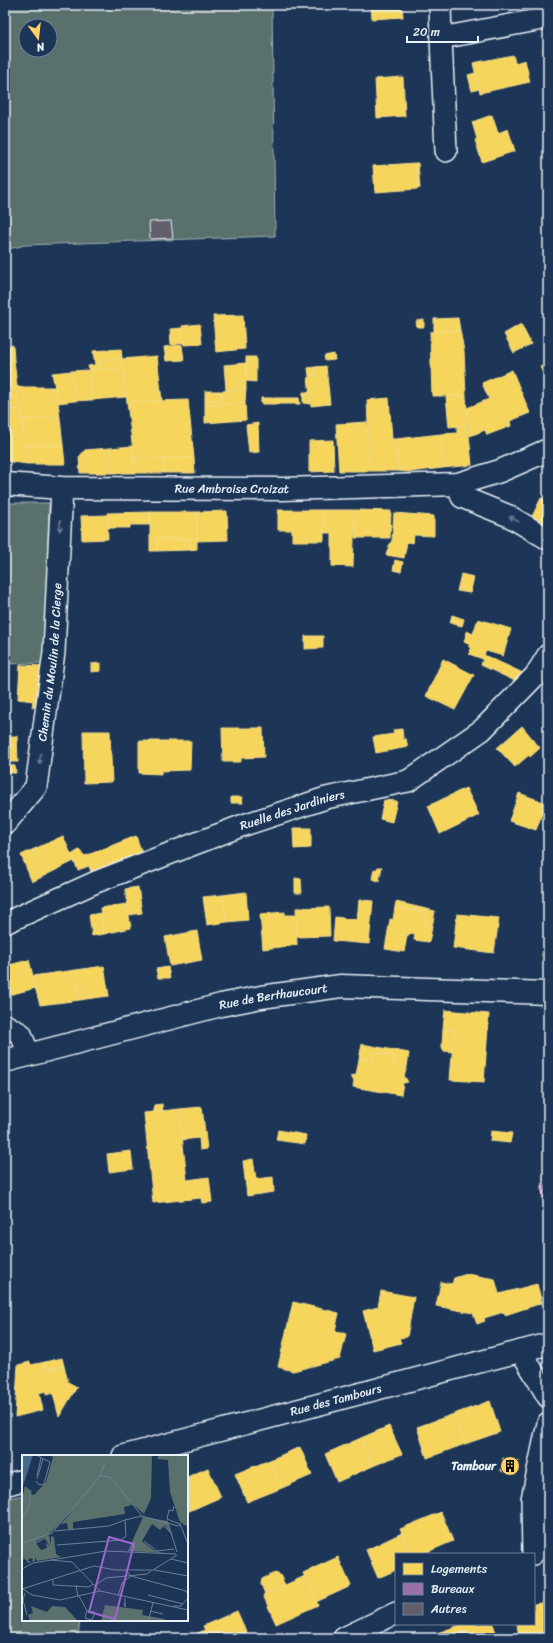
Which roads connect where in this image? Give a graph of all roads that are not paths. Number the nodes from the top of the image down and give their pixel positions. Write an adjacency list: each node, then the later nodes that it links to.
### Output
1 (440, 5): 3 (street)
2 (548, 18): 3 (street)
3 (441, 38): 4 (street)
4 (446, 151)
5 (548, 450): 7 (main road, Rue Ambroise Croizat)
6 (5, 484): 8 (main road, Rue Ambroise Croizat)
7 (458, 484): 8 (main road, Rue Ambroise Croizat); 9 (street, one-way to 7)
8 (62, 488): 11 (street, Chemin du Moulin de la Cierge, one-way to 11)
9 (548, 539)
10 (548, 655): 12 (street, Ruelle des Jardiniers)
11 (5, 824)
12 (5, 923)
13 (548, 993): 15 (main road, Rue de Berthaucourt)
14 (5, 1025): 15 (street)
15 (29, 1055): 16 (main road, Rue de Berthaucourt)
16 (5, 1061)
17 (548, 1344): 18 (street, Rue des Tambours)
18 (521, 1351): 19 (street); 21 (street, Rue des Tambours)
19 (548, 1397)
20 (548, 1423): 24 (street)
21 (127, 1455)
22 (22, 1480): 23 (street)
23 (5, 1484)
24 (533, 1553)
25 (535, 1558): 26 (street)
26 (548, 1560)
27 (395, 1613): 28 (street)
28 (344, 1638)

